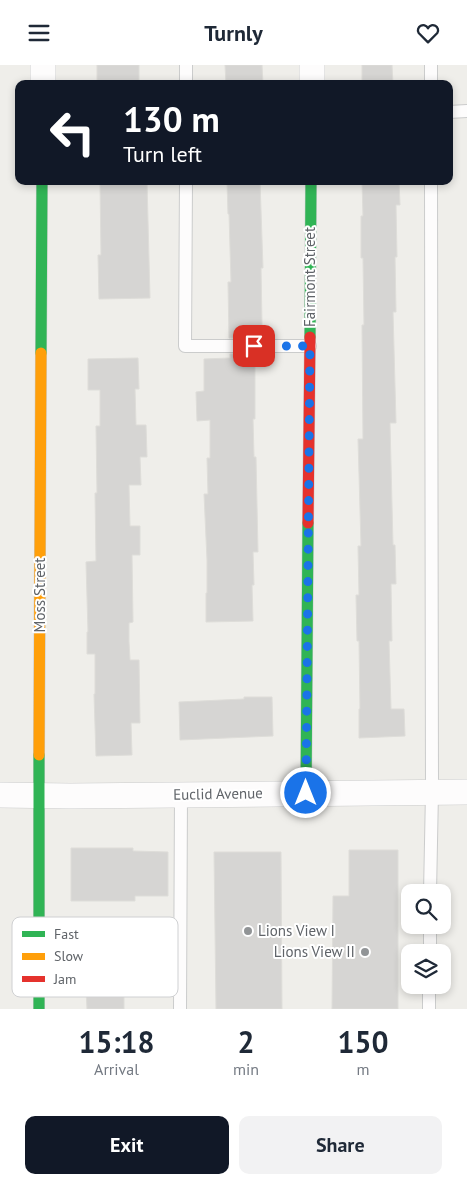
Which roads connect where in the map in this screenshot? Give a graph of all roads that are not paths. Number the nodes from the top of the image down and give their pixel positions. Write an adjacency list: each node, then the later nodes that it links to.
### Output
1 (43, 65): 5 (street)
2 (186, 65): 6 (lane)
3 (312, 65): 7 (street)
4 (431, 65): 8 (lane)
5 (43, 80)
6 (186, 80)
7 (312, 80)
8 (431, 80)
9 (453, 111): 10 (lane)
10 (467, 111)
11 (42, 185): 20 (street, Moss Street)
12 (186, 185): 15 (lane)
13 (311, 185): 15 (street, Fairmont Street)
14 (431, 185): 17 (lane)
15 (310, 346): 18 (street, Fairmont Street)
16 (467, 791): 17 (street, Euclid Avenue)
17 (432, 792): 18 (street, Euclid Avenue); 22 (lane)
18 (306, 793): 21 (street, Euclid Avenue)
19 (0, 795): 20 (street, Euclid Avenue)
20 (39, 795): 21 (street, Euclid Avenue); 23 (street, Moss Street)
21 (181, 795): 25 (lane)
22 (430, 884)
23 (39, 917)
24 (429, 994): 26 (lane)
25 (180, 1009)
26 (429, 1009)

